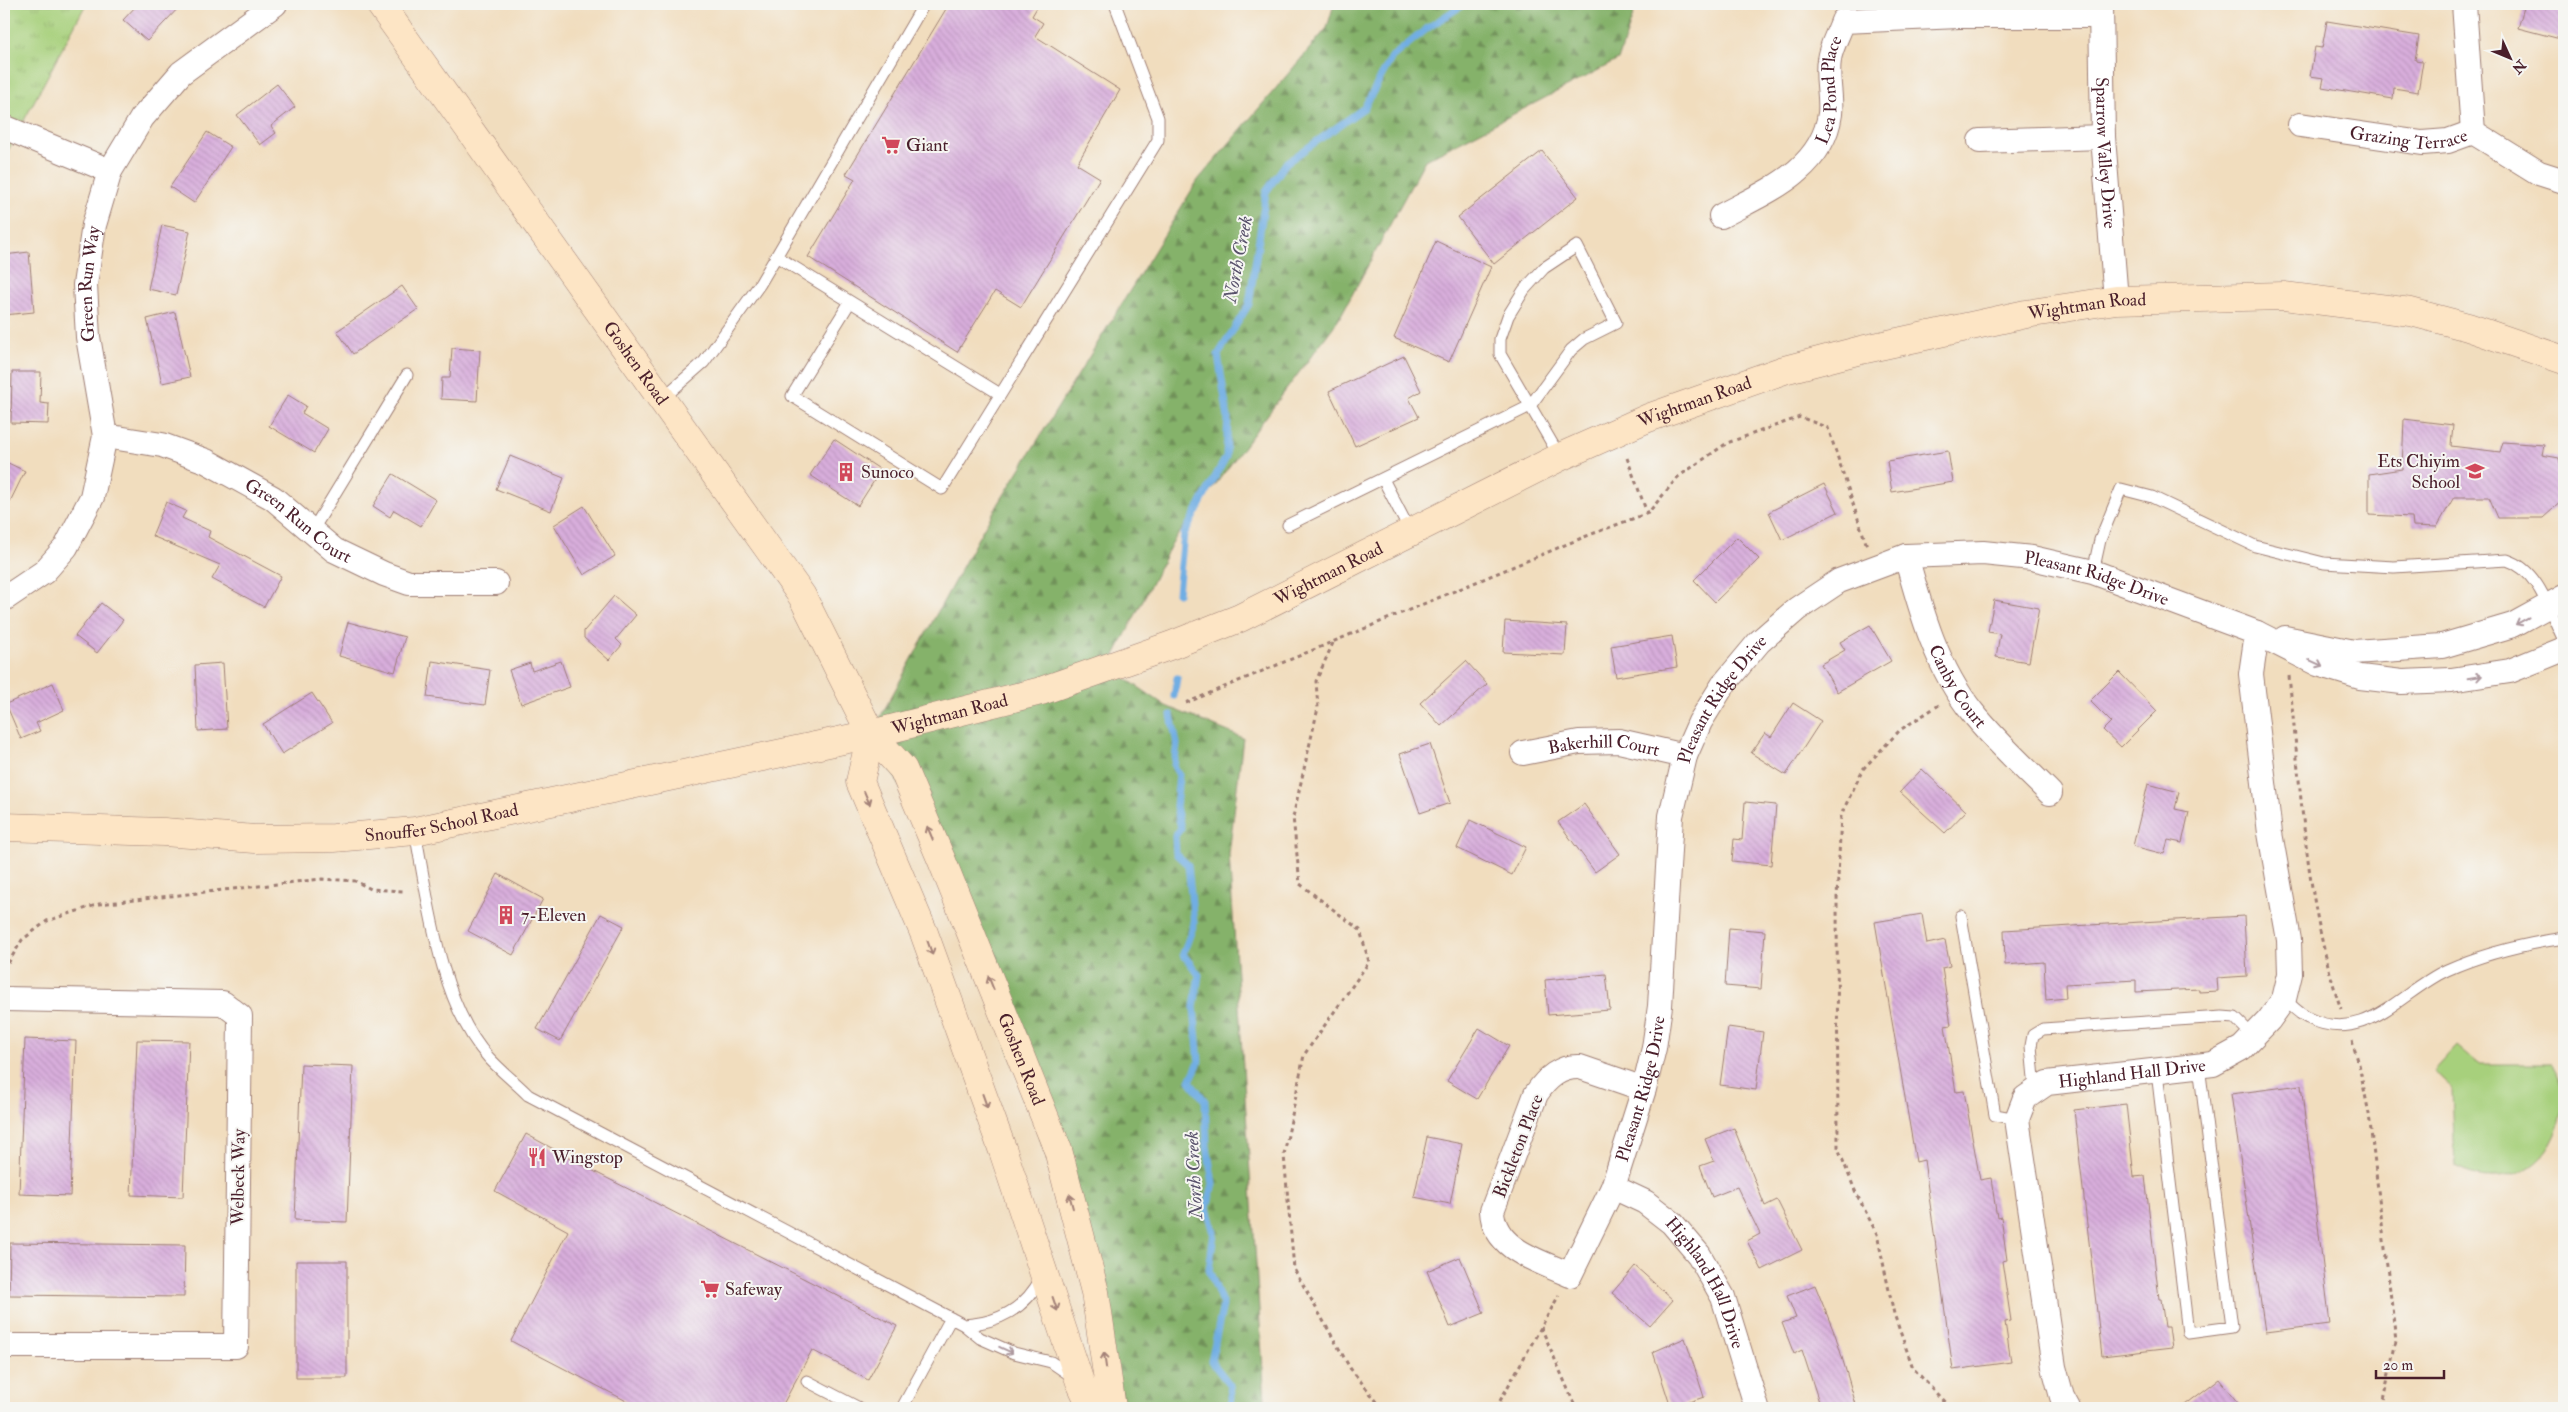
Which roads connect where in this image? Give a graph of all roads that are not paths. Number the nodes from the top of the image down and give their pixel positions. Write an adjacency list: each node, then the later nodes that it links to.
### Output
1 (275, 4): 13 (street, Green Run Way)
2 (380, 4): 22 (main road, Goshen Road)
3 (924, 4): 16 (lane)
4 (1115, 4): 21 (lane)
5 (2464, 4): 10 (street)
6 (1959, 10): 7 (street, Lea Pond Place); 15 (street, Lea Pond Place)
7 (2102, 10): 11 (street, Sparrow Valley Drive)
8 (2300, 125): 10 (street, Grazing Terrace)
9 (4, 127): 13 (street)
10 (2473, 132): 14 (street, Grazing Terrace)
11 (2103, 137): 12 (street); 17 (street, Sparrow Valley Drive)
12 (1980, 141)
13 (110, 171): 24 (street, Green Run Way)
14 (2564, 181)
15 (1721, 216)
16 (776, 256): 18 (lane); 22 (lane)
17 (2116, 300): 19 (main road, Wightman Road); 25 (main road, Wightman Road)
18 (850, 302): 21 (lane); 21 (lane)
19 (2564, 360)
20 (407, 375): 28 (lane)
21 (1000, 394)
22 (663, 398): 38 (main road, Goshen Road)
23 (1530, 406): 23 (lane); 25 (lane); 26 (lane)
24 (105, 436): 28 (street, Green Run Court); 33 (street, Green Run Way)
25 (1560, 457): 29 (main road, Wightman Road)
26 (1383, 479): 27 (lane); 29 (lane)
27 (1288, 525)
28 (312, 531): 32 (street, Green Run Court)
29 (1411, 533): 38 (main road, Wightman Road)
30 (1906, 556): 31 (street, Pleasant Ridge Drive); 40 (street, Pleasant Ridge Drive); 41 (street, Canby Court)
31 (2093, 572): 34 (lane); 35 (street, Pleasant Ridge Drive)
32 (496, 583)
33 (4, 599)
34 (2556, 602): 35 (street, Pleasant Ridge Drive, one-way to 35); 36 (lane)
35 (2257, 633): 37 (street, Pleasant Ridge Drive, one-way to 37); 47 (street, Highland Hall Drive)
36 (2564, 640)
37 (2564, 649)
38 (872, 734): 43 (main road, Snouffer School Road); 55 (main road, one-way to 55); 65 (main road, Goshen Road, one-way to 38)
39 (1523, 753): 40 (street, Bakerhill Court)
40 (1685, 756): 51 (street, Pleasant Ridge Drive)
41 (2050, 793)
42 (4, 827): 43 (main road, Snouffer School Road)
43 (415, 831): 57 (lane)
44 (1961, 916): 53 (lane)
45 (2564, 938): 47 (lane)
46 (4, 999): 59 (street, Welbeck Way)
47 (2284, 999): 48 (street, Highland Hall Drive)
48 (2254, 1037): 49 (street, Highland Hall Drive); 52 (lane)
49 (2199, 1066): 50 (street, Highland Hall Drive); 50 (lane)
50 (2157, 1072): 52 (street, Highland Hall Drive)
51 (1644, 1089): 54 (street, Pleasant Ridge Drive); 56 (street, Bickleton Place)
52 (2035, 1089): 53 (street, Highland Hall Drive)
53 (2017, 1119): 67 (street)
54 (1613, 1187): 56 (street, Pleasant Ridge Drive); 66 (street, Highland Hall Drive)
55 (1044, 1272): 58 (lane); 61 (main road, one-way to 61)
56 (1570, 1274)
57 (951, 1318): 58 (lane); 63 (lane)
58 (964, 1325): 61 (lane, one-way to 61)
59 (4, 1346)
60 (807, 1381): 62 (lane)
61 (1080, 1382): 64 (main road)
62 (859, 1408)
63 (902, 1408)
64 (1092, 1408)
65 (1112, 1408)
66 (1758, 1408)
67 (2068, 1408)

